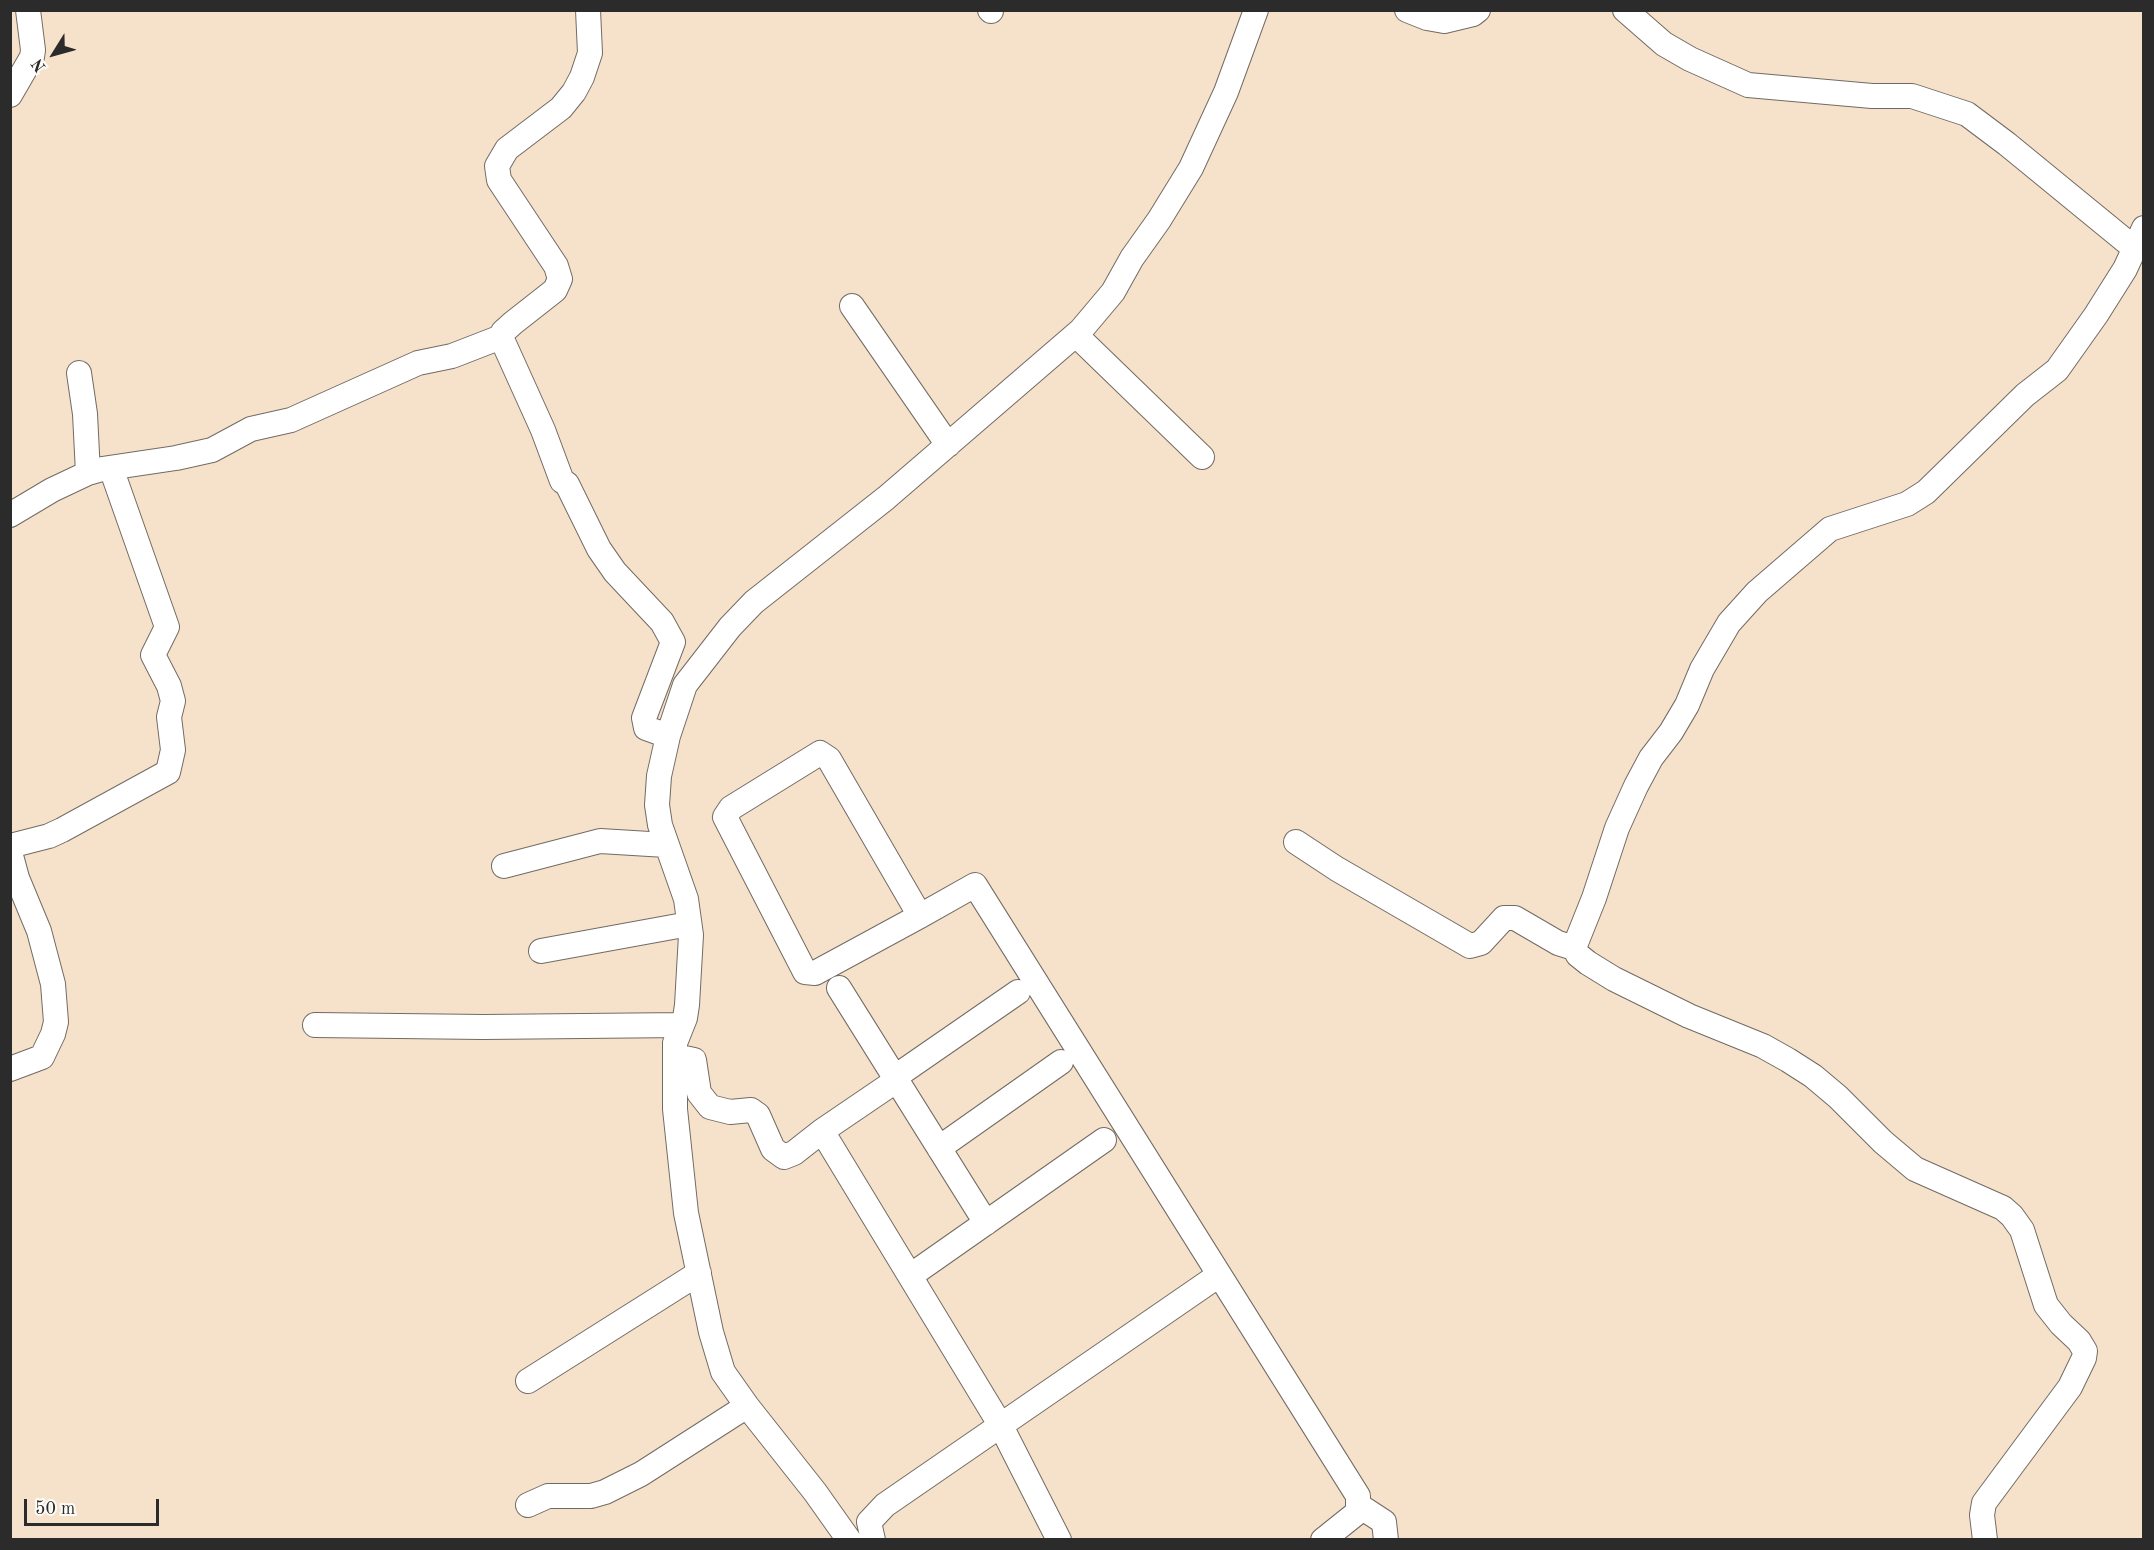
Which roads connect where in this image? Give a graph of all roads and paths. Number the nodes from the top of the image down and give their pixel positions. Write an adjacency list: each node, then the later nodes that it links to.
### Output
1 (28, 10): 7 (street)
2 (588, 10): 11 (street)
3 (1256, 10): 10 (street)
4 (1407, 10): 5 (street)
5 (1478, 10)
6 (1624, 10): 8 (street)
7 (10, 95)
8 (2139, 238): 25 (street)
9 (852, 306): 13 (street)
10 (1076, 335): 13 (street); 14 (street)
11 (501, 337): 15 (street); 17 (street)
12 (80, 373): 15 (street)
13 (948, 445): 17 (street)
14 (1202, 457)
15 (100, 471): 16 (street); 20 (street)
16 (10, 515)
17 (668, 736): 19 (street)
18 (1296, 842): 25 (street)
19 (666, 845): 22 (street); 24 (street)
20 (10, 846)
21 (10, 852): 33 (street)
22 (504, 866)
23 (920, 916): 23 (street); 40 (street)
24 (689, 924): 26 (street); 29 (street)
25 (1574, 948): 52 (street)
26 (541, 951)
27 (839, 988): 34 (street)
28 (1018, 992): 34 (street)
29 (682, 1024): 30 (street); 31 (street)
30 (315, 1025)
31 (675, 1056): 35 (street); 39 (street)
32 (1061, 1062): 37 (street)
33 (10, 1070)
34 (896, 1078): 35 (street); 37 (street)
35 (822, 1131): 41 (street)
36 (1104, 1140): 38 (street)
37 (939, 1148): 38 (street)
38 (986, 1223): 41 (street)
39 (699, 1273): 42 (street); 43 (street)
40 (1219, 1275): 44 (street); 46 (street)
41 (910, 1276): 44 (street)
42 (528, 1381)
43 (747, 1406): 45 (street); 47 (street)
44 (1000, 1426): 48 (street); 49 (street)
45 (528, 1505)
46 (1358, 1505): 50 (street); 51 (street)
47 (849, 1539)
48 (873, 1539)
49 (1059, 1539)
50 (1323, 1539)
51 (1386, 1539)
52 (1985, 1539)

